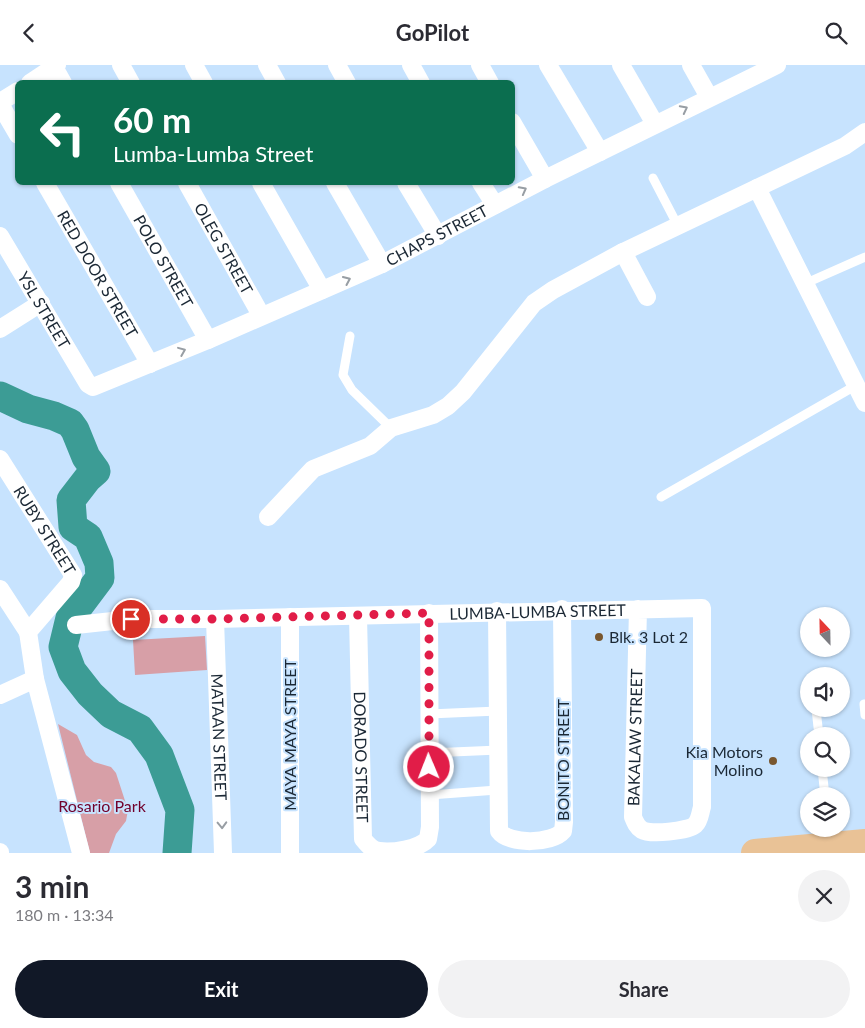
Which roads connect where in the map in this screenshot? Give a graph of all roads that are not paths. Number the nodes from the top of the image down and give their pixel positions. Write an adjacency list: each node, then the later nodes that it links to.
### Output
1 (121, 65): 14 (street)
2 (194, 65): 15 (street)
3 (267, 65): 16 (street)
4 (337, 65): 17 (street)
5 (411, 65): 18 (street)
6 (480, 65): 19 (street)
7 (548, 65): 27 (street)
8 (621, 65): 23 (street)
9 (691, 65): 21 (street)
10 (56, 66): 12 (street); 13 (street)
11 (767, 67): 21 (street, CHAPS STREET)
12 (35, 80)
13 (62, 80)
14 (129, 80)
15 (202, 80)
16 (275, 80)
17 (345, 80)
18 (420, 80)
19 (488, 80)
20 (15, 93): 22 (street)
21 (709, 97): 23 (street, CHAPS STREET, one-way to 21)
22 (0, 103): 25 (street)
23 (655, 124): 27 (street, CHAPS STREET)
24 (515, 127): 29 (street)
25 (15, 130)
26 (865, 132): 37 (street)
27 (600, 152): 29 (street, CHAPS STREET)
28 (653, 178): 39 (lane)
29 (545, 179): 38 (street, CHAPS STREET, one-way to 29)
30 (46, 185): 53 (street, RED DOOR STREET)
31 (120, 185): 52 (street, POLO STREET)
32 (188, 185): 49 (street, OLEG STREET)
33 (262, 185): 46 (street)
34 (336, 185): 44 (street)
35 (407, 185): 40 (street)
36 (482, 185): 38 (street)
37 (757, 188): 39 (street); 45 (street)
38 (495, 205): 40 (street, CHAPS STREET)
39 (678, 226): 42 (street)
40 (438, 236): 44 (street, CHAPS STREET)
41 (3, 247): 48 (street, YSL STREET)
42 (623, 252): 47 (street); 57 (street)
43 (865, 257): 45 (lane)
44 (382, 264): 46 (street, CHAPS STREET, one-way to 44)
45 (804, 285): 55 (street)
46 (322, 290): 49 (street, CHAPS STREET)
47 (647, 297)
48 (41, 303): 50 (street); 54 (street, YSL STREET)
49 (261, 315): 52 (street, CHAPS STREET)
50 (0, 329)
51 (350, 336): 57 (lane)
52 (208, 340): 53 (street, CHAPS STREET, one-way to 52)
53 (150, 364): 54 (street, CHAPS STREET)
54 (88, 384)
55 (860, 385): 56 (street); 59 (lane)
56 (865, 403)
57 (391, 428): 60 (street)
58 (0, 459): 71 (street, RUBY STREET)
59 (661, 497)
60 (268, 517)
61 (0, 589): 71 (street)
62 (702, 608): 64 (street, LUMBA-LUMBA STREET); 64 (street, BAKALAW STREET)
63 (562, 609): 64 (street, LUMBA-LUMBA STREET); 65 (street, LUMBA-LUMBA STREET); 80 (street, BONITO STREET)
64 (638, 609)
65 (497, 611): 66 (street, LUMBA-LUMBA STREET); 75 (street, BONITO STREET)
66 (429, 613): 67 (street, LUMBA-LUMBA STREET); 76 (street, DORADO STREET)
67 (358, 616): 68 (street, LUMBA-LUMBA STREET); 81 (street, DORADO STREET)
68 (290, 617): 69 (street, LUMBA-LUMBA STREET); 85 (street, MAYA MAYA STREET)
69 (215, 619): 70 (street, LUMBA-LUMBA STREET); 84 (street, MATAAN STREET, one-way to 84)
70 (76, 625)
71 (28, 631): 72 (street)
72 (35, 679): 73 (street); 83 (street)
73 (0, 695)
74 (864, 704): 77 (lane)
75 (498, 711): 76 (lane); 78 (street, BONITO STREET)
76 (429, 714): 79 (street, DORADO STREET)
77 (865, 715)
78 (499, 750): 79 (lane); 80 (street, BONITO STREET)
79 (429, 753): 81 (street, DORADO STREET)
80 (497, 790): 81 (lane)
81 (430, 795)
82 (865, 843): 86 (main road)
83 (81, 853)
84 (223, 853)
85 (290, 853)
86 (754, 853)

